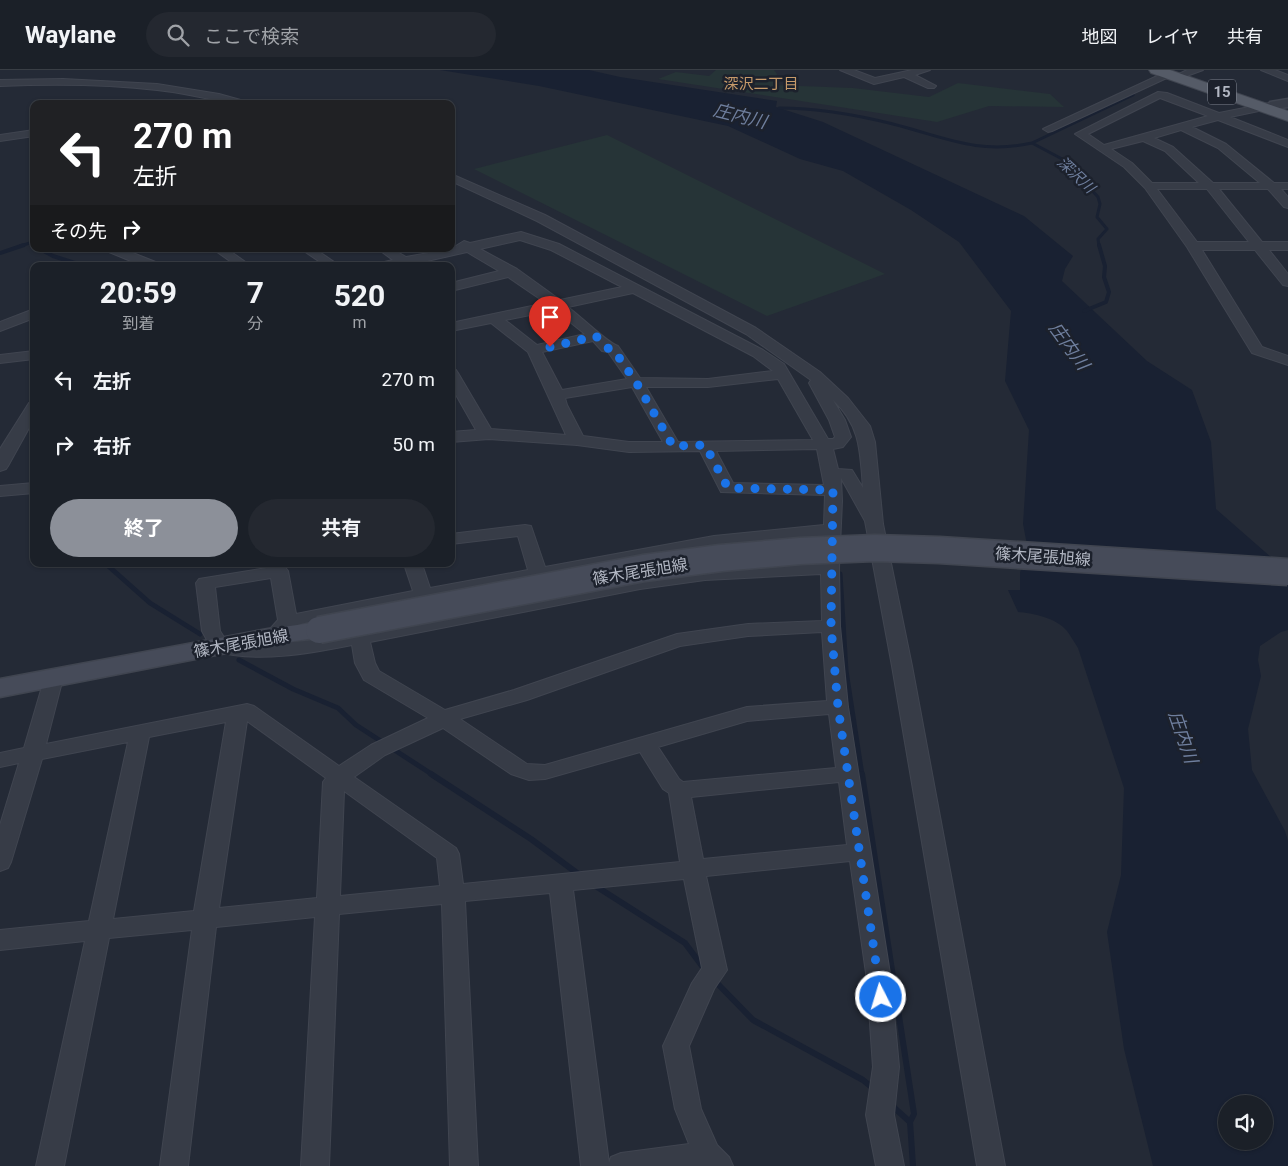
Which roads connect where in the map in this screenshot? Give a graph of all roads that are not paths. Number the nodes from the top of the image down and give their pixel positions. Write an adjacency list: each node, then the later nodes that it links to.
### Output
1 (845, 70): 6 (street)
2 (926, 70): 6 (street)
3 (1198, 70): 5 (street)
4 (1266, 70): 7 (street)
5 (1170, 72): 11 (main road, 15); 16 (street)
6 (904, 74): 9 (street)
7 (1288, 78)
8 (0, 83): 10 (street)
9 (931, 86)
10 (233, 100)
11 (1275, 105): 12 (main road, 15); 13 (street); 14 (main road, 15)
12 (1288, 110)
13 (1217, 116): 15 (street); 20 (street); 21 (street)
14 (1288, 116)
15 (1183, 127): 19 (street); 26 (street)
16 (1048, 130)
17 (30, 134): 18 (street)
18 (0, 138)
19 (1146, 138): 21 (street); 25 (street)
20 (1288, 144)
21 (1104, 148): 23 (street)
22 (455, 179): 61 (street)
23 (1149, 186): 25 (street); 29 (street)
24 (1288, 186): 26 (street)
25 (1211, 187): 26 (street); 30 (street)
26 (1272, 187): 27 (street)
27 (1288, 204)
28 (455, 240): 32 (street)
29 (1193, 246): 30 (street); 59 (street)
30 (1259, 246): 31 (street); 44 (street)
31 (1288, 246)
32 (468, 248): 33 (street); 43 (street); 46 (street)
33 (455, 251)
34 (120, 252): 39 (street)
35 (224, 252): 40 (street)
36 (312, 252): 41 (street)
37 (389, 252): 42 (street)
38 (450, 252): 42 (street)
39 (144, 262)
40 (239, 262)
41 (328, 262)
42 (405, 262)
43 (512, 272): 45 (street); 47 (street)
44 (1288, 282)
45 (455, 286)
46 (634, 289): 47 (street); 60 (street)
47 (560, 305): 51 (street); 55 (street)
48 (0, 310): 50 (street)
49 (30, 314): 50 (street)
50 (19, 318): 52 (street); 54 (street)
51 (495, 319): 53 (street); 56 (street)
52 (30, 321)
53 (455, 326)
54 (0, 328)
55 (596, 336): 56 (street); 63 (street)
56 (534, 350): 64 (street)
57 (30, 356): 58 (street)
58 (0, 359)
59 (1288, 361)
60 (782, 374): 63 (street); 71 (street)
61 (815, 375): 71 (street); 76 (street)
62 (455, 380): 66 (street)
63 (636, 382): 64 (street); 70 (street)
64 (557, 395): 68 (street)
65 (30, 412): 72 (street)
66 (486, 434): 67 (street); 68 (street)
67 (455, 438)
68 (577, 440): 70 (street)
69 (705, 445): 70 (street); 71 (street); 73 (street)
70 (673, 446)
71 (824, 446): 73 (street)
72 (0, 466)
73 (832, 482): 76 (street); 77 (street)
74 (30, 488): 75 (street)
75 (0, 491)
76 (874, 524): 117 (street)
77 (833, 530): 80 (street); 82 (street)
78 (455, 539): 82 (street)
79 (415, 567): 83 (street)
80 (830, 568): 84 (street); 86 (street)
81 (1288, 572): 85 (main road, 篠木尾張旭線, bridge)
82 (538, 574): 83 (street)
83 (423, 595): 85 (street)
84 (831, 626): 90 (street); 92 (street)
85 (278, 630): 87 (main road, 篠木尾張旭線); 87 (street)
86 (360, 638): 87 (street); 92 (street)
87 (220, 646): 88 (main road, 篠木尾張旭線)
88 (53, 678): 89 (main road, 篠木尾張旭線); 95 (street)
89 (0, 688)
90 (838, 707): 94 (street); 97 (street)
91 (238, 712): 93 (street); 98 (street); 106 (street)
92 (443, 718): 94 (street); 98 (street)
93 (140, 732): 95 (street); 107 (street)
94 (644, 744): 99 (street)
95 (33, 753): 96 (street); 101 (street)
96 (0, 760)
97 (848, 774): 99 (street); 100 (street)
98 (340, 776): 104 (street); 105 (street)
99 (679, 790): 102 (street)
100 (860, 852): 102 (street); 116 (street)
101 (0, 862)
102 (693, 869): 103 (street); 109 (street)
103 (579, 882): 104 (street); 114 (street)
104 (453, 894): 105 (street); 113 (street)
105 (327, 907): 106 (street); 112 (street)
106 (205, 919): 107 (street); 111 (street)
107 (98, 930): 108 (street); 110 (street)
108 (0, 940)
109 (713, 1160): 115 (street)
110 (50, 1166)
111 (174, 1166)
112 (315, 1166)
113 (464, 1166)
114 (595, 1166)
115 (621, 1166)
116 (890, 1166)
117 (991, 1166)

